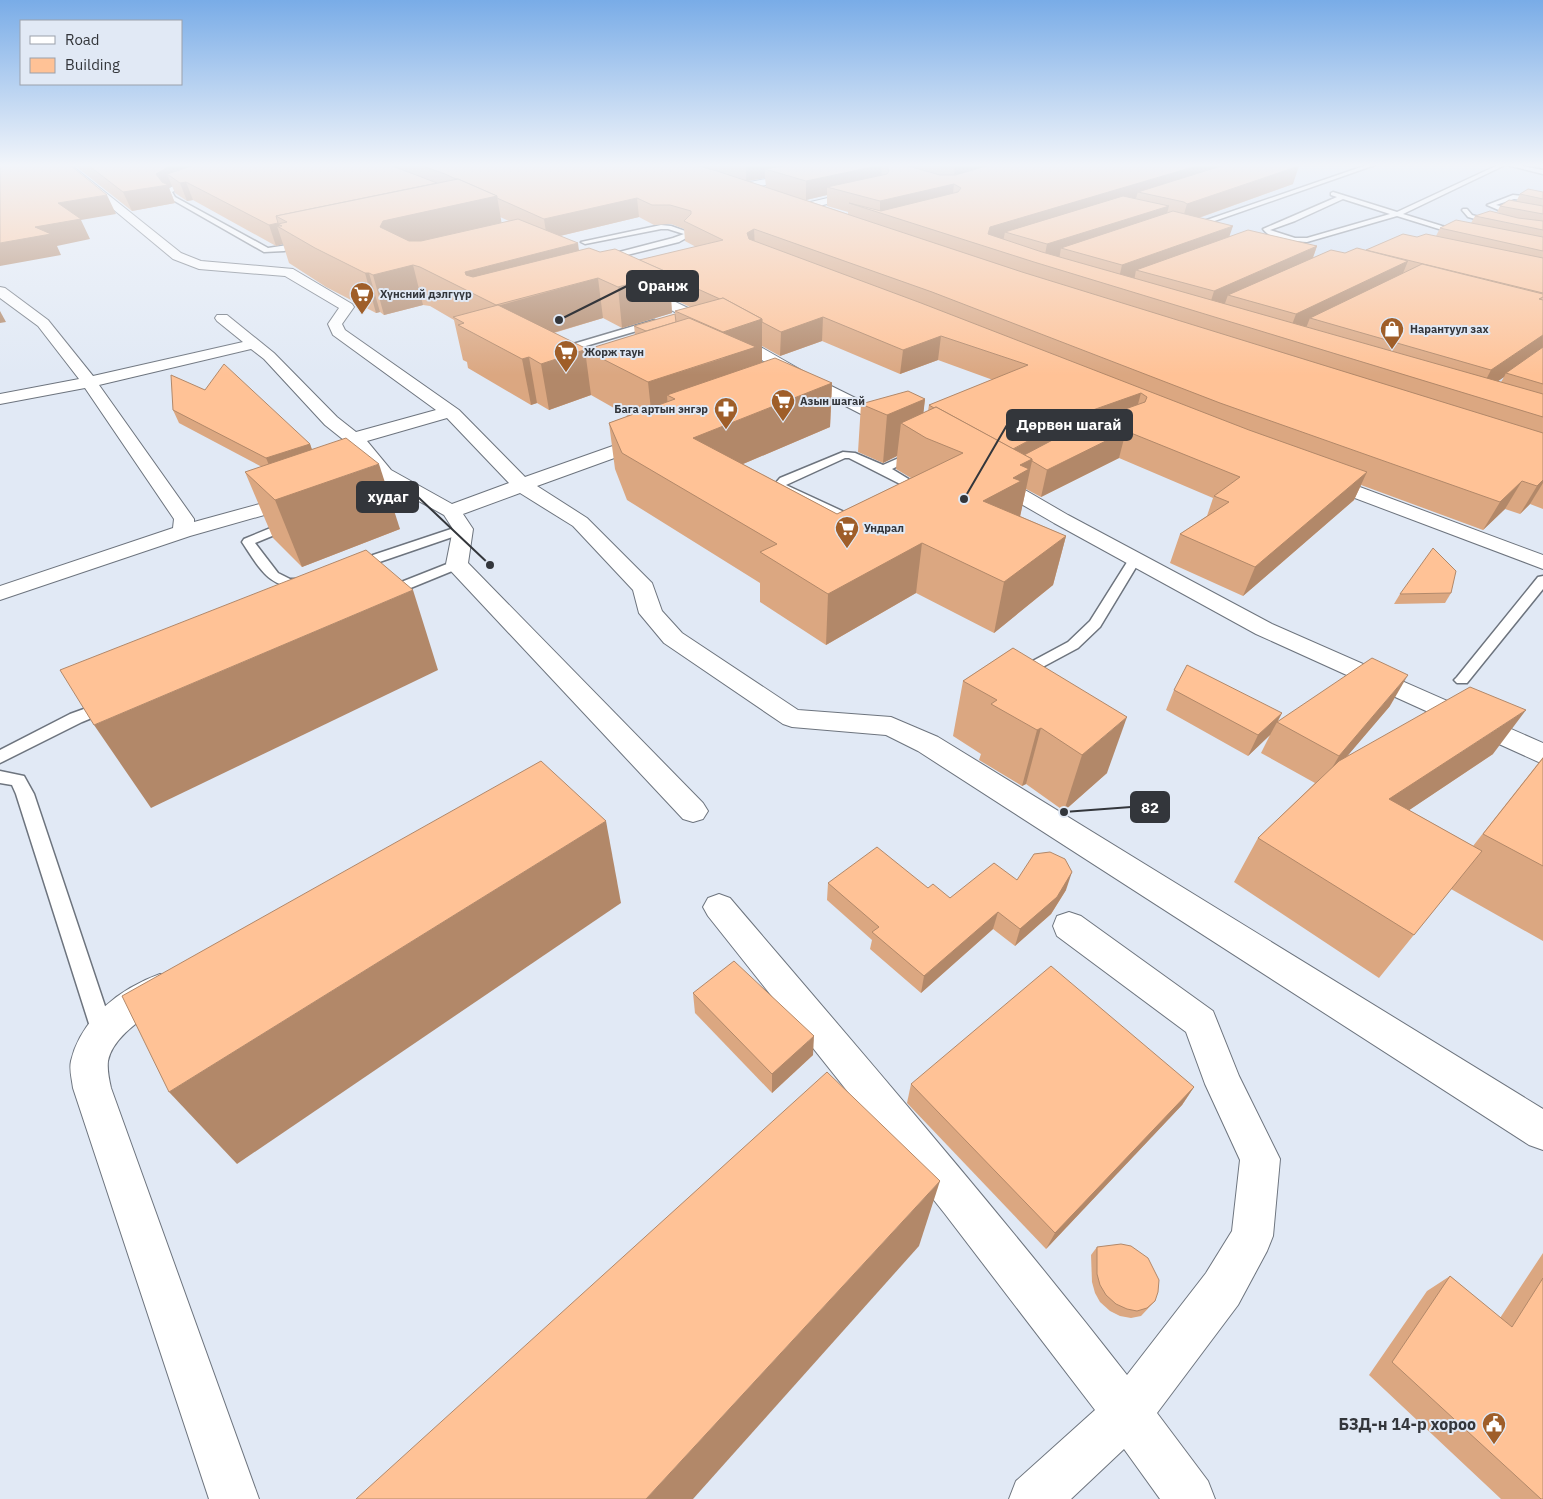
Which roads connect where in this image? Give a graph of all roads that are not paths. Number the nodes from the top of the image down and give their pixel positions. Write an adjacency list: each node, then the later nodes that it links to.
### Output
1 (151, 235): 19 (street)
2 (240, 235): 8 (lane)
3 (621, 235): 7 (lane)
4 (687, 235): 9 (lane)
5 (1278, 235): 6 (lane)
6 (1325, 235)
7 (585, 242)
8 (312, 243)
9 (603, 270): 11 (street)
10 (0, 291): 16 (street)
11 (689, 313): 14 (lane); 15 (street)
12 (222, 318): 13 (street)
13 (255, 344): 16 (street); 21 (street)
14 (600, 362)
15 (808, 381): 17 (street); 22 (street)
16 (89, 382): 18 (street); 35 (street)
17 (790, 388)
18 (0, 399)
19 (449, 412): 21 (street); 28 (street)
20 (660, 435): 28 (street)
21 (353, 439): 26 (street)
22 (922, 441): 23 (lane)
23 (883, 469): 30 (lane); 32 (lane)
24 (977, 470): 36 (street)
25 (1305, 472): 37 (street)
26 (384, 474): 27 (street); 31 (street)
27 (364, 480)
28 (522, 485): 31 (street); 55 (street)
29 (316, 494): 35 (street)
30 (899, 500)
31 (451, 511): 34 (street)
32 (869, 517)
33 (303, 518): 40 (lane)
34 (463, 529): 38 (street); 39 (lane)
35 (182, 532): 42 (street)
36 (1135, 560): 45 (lane); 47 (street)
37 (1543, 562)
38 (457, 564): 43 (lane); 50 (street)
39 (344, 570)
40 (316, 579)
41 (1543, 580): 44 (lane)
42 (0, 593)
43 (375, 597)
44 (1462, 680)
45 (1007, 681)
46 (121, 700): 48 (lane)
47 (1543, 754)
48 (0, 756)
49 (0, 777): 54 (lane)
50 (693, 811)
51 (719, 907): 56 (street)
52 (1069, 926): 56 (street)
53 (187, 972): 54 (street)
54 (103, 1033): 57 (street)
55 (1543, 1131)
56 (1128, 1412): 58 (street); 59 (street)
57 (234, 1499)
58 (1034, 1499)
59 (1190, 1499)

